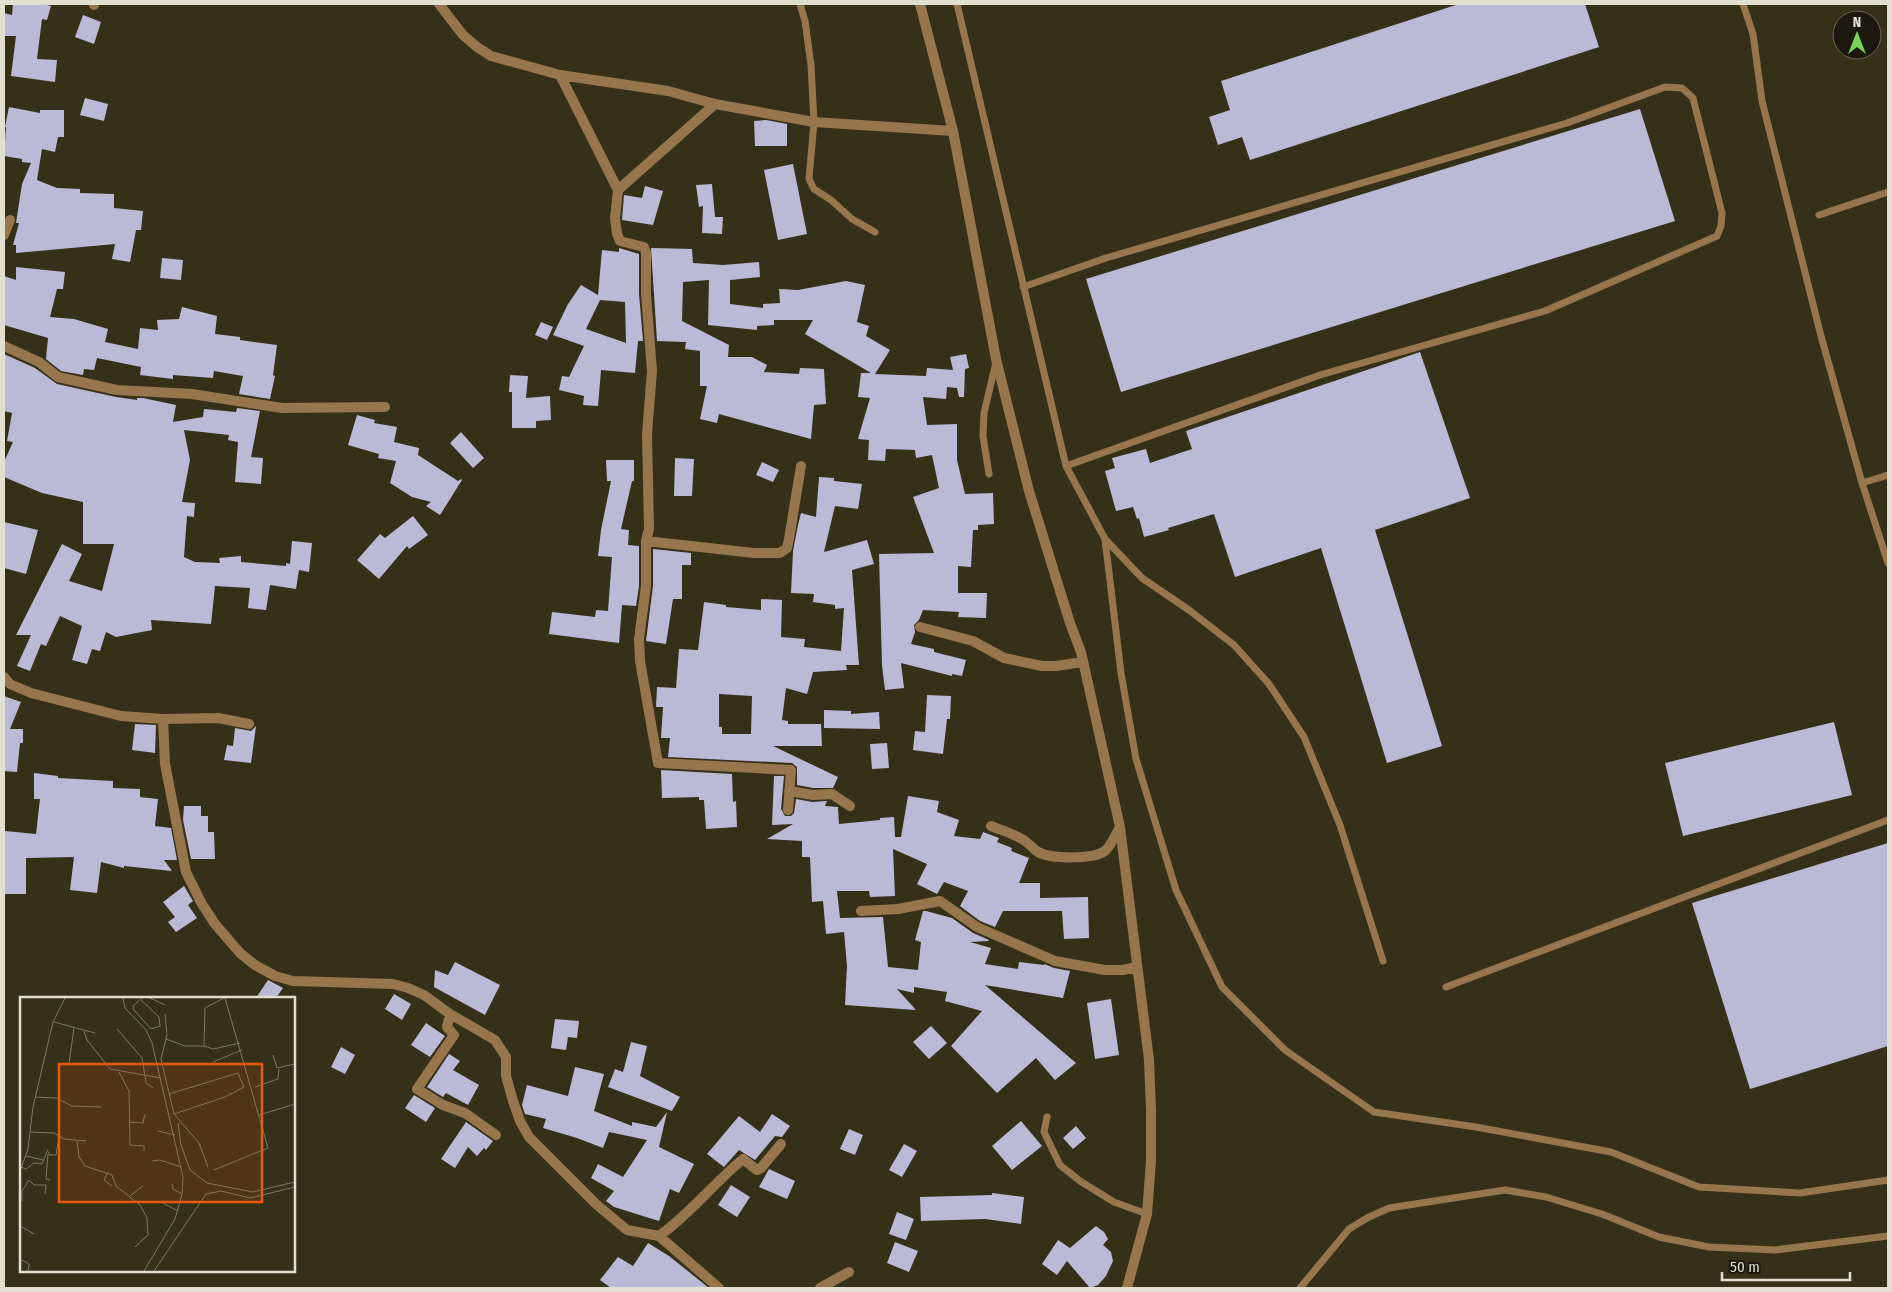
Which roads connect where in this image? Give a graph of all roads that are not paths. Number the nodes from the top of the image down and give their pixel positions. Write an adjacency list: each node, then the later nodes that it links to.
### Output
1 (439, 4): 6 (street)
2 (800, 4): 8 (lane)
3 (920, 4): 9 (street)
4 (957, 4): 16 (lane)
5 (1743, 4): 24 (lane)
6 (560, 75): 7 (street); 10 (street)
7 (715, 104): 8 (street); 10 (street)
8 (814, 122): 9 (street); 14 (lane)
9 (953, 131): 18 (street)
10 (618, 190): 26 (street)
11 (1888, 192): 12 (lane)
12 (1819, 215)
13 (10, 220): 15 (street)
14 (875, 232)
15 (4, 235)
16 (1023, 286): 21 (lane); 21 (lane)
17 (4, 346): 19 (street)
18 (996, 359): 22 (lane); 29 (street)
19 (385, 407)
20 (801, 466): 26 (street)
21 (1066, 466): 25 (lane)
22 (989, 474)
23 (1888, 475): 24 (lane)
24 (1862, 483): 27 (lane)
25 (1105, 539): 40 (lane); 47 (lane)
26 (646, 541): 33 (street)
27 (1888, 563)
28 (920, 627): 29 (street)
29 (1083, 662): 38 (street)
30 (4, 677): 31 (street)
31 (163, 719): 32 (street); 43 (street)
32 (248, 724)
33 (789, 792): 34 (street); 35 (street)
34 (850, 806)
35 (788, 810)
36 (1888, 820): 42 (lane)
37 (991, 826): 38 (street)
38 (1120, 827): 41 (street)
39 (861, 911): 41 (street)
40 (1383, 961)
41 (1137, 967): 48 (street)
42 (1446, 987)
43 (450, 1014): 45 (street); 49 (street)
44 (1047, 1117): 48 (lane)
45 (496, 1135)
46 (781, 1144): 49 (street)
47 (1888, 1180)
48 (1147, 1214): 54 (street)
49 (659, 1236): 52 (street)
50 (1888, 1236): 55 (lane)
51 (849, 1272): 53 (street)
52 (719, 1288)
53 (820, 1288)
54 (1127, 1288)
55 (1300, 1288)

